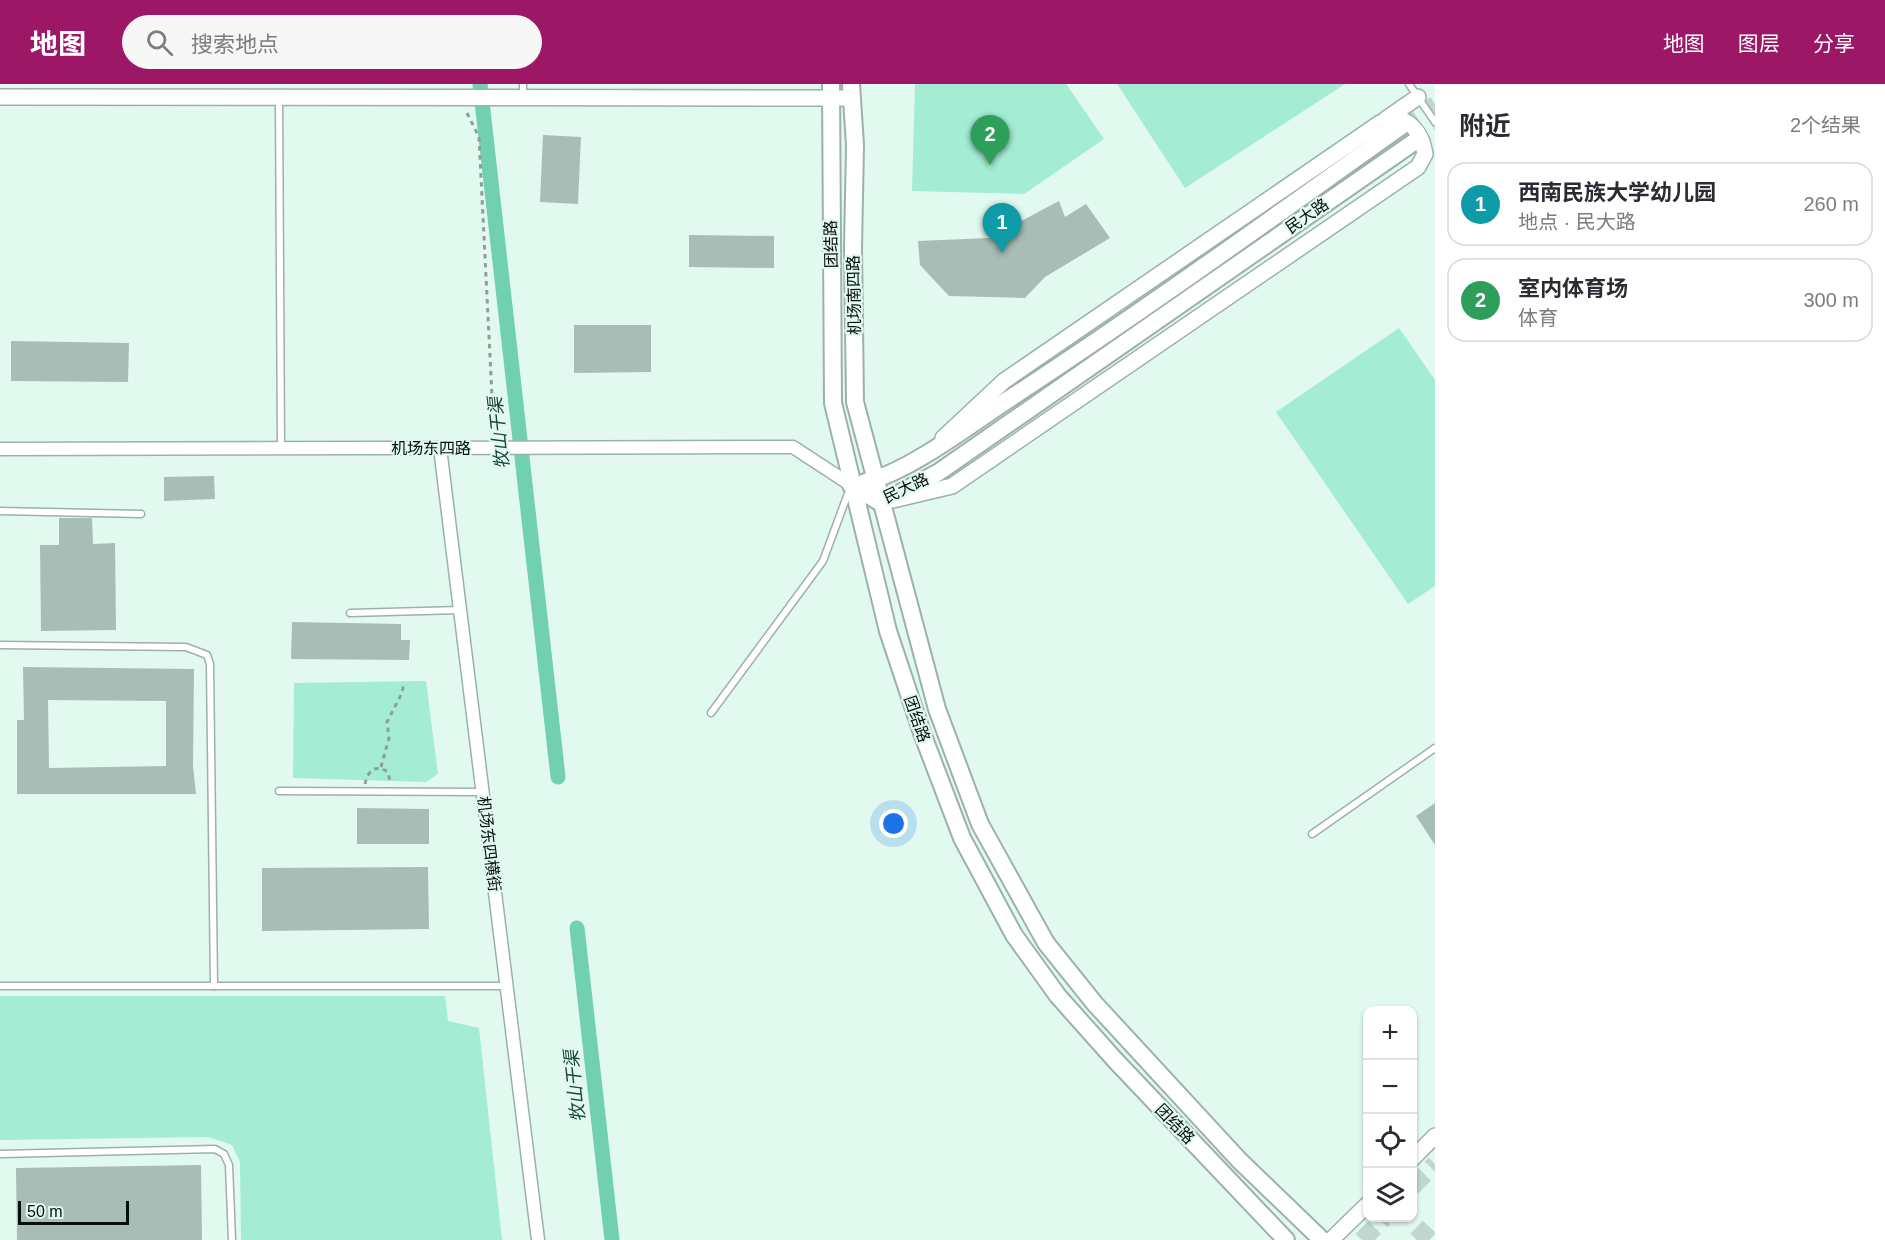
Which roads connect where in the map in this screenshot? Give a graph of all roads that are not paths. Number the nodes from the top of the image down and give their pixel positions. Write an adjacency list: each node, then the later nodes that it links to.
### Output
1 (523, 90): 2 (street); 6 (street)
2 (831, 91): 3 (street); 20 (main road, 团结路)
3 (851, 91): 19 (main road, 机场南四路)
4 (1414, 91): 8 (lane); 10 (street)
5 (0, 97): 6 (street)
6 (279, 97): 17 (lane)
7 (1435, 108): 8 (lane)
8 (1429, 113): 9 (lane)
9 (1435, 122)
10 (1380, 123): 14 (street); 18 (street)
11 (1403, 125): 18 (main road, 民大路)
12 (1414, 142): 21 (main road, 民大路)
13 (1435, 155): 14 (street)
14 (1418, 167): 21 (street)
15 (440, 448): 17 (street, 机场东四路); 20 (street, 机场东四路); 24 (street, 机场东四横街)
16 (0, 449): 17 (street, 机场东四路)
17 (280, 449)
18 (926, 454): 19 (main road, 民大路)
19 (874, 480): 20 (main road, 民大路); 21 (main road, 机场南四路)
20 (851, 485): 21 (main road, 民大路); 27 (lane); 41 (main road, 团结路)
21 (881, 503): 42 (main road, 团结路)
22 (0, 511): 23 (lane)
23 (141, 514)
24 (460, 610): 25 (lane); 30 (street, 机场东四横街)
25 (350, 613)
26 (0, 645): 33 (lane)
27 (711, 713)
28 (1435, 748): 31 (lane)
29 (279, 791): 30 (lane)
30 (483, 792): 34 (street, 机场东四横街)
31 (1312, 834)
32 (0, 986): 33 (lane)
33 (214, 986): 34 (lane)
34 (507, 986): 40 (street, 机场东四横街)
35 (1435, 1136): 37 (street)
36 (0, 1154): 39 (lane)
37 (1417, 1155)
38 (1363, 1209): 43 (street)
39 (232, 1240)
40 (538, 1240)
41 (1286, 1240)
42 (1322, 1240)
43 (1331, 1240)

